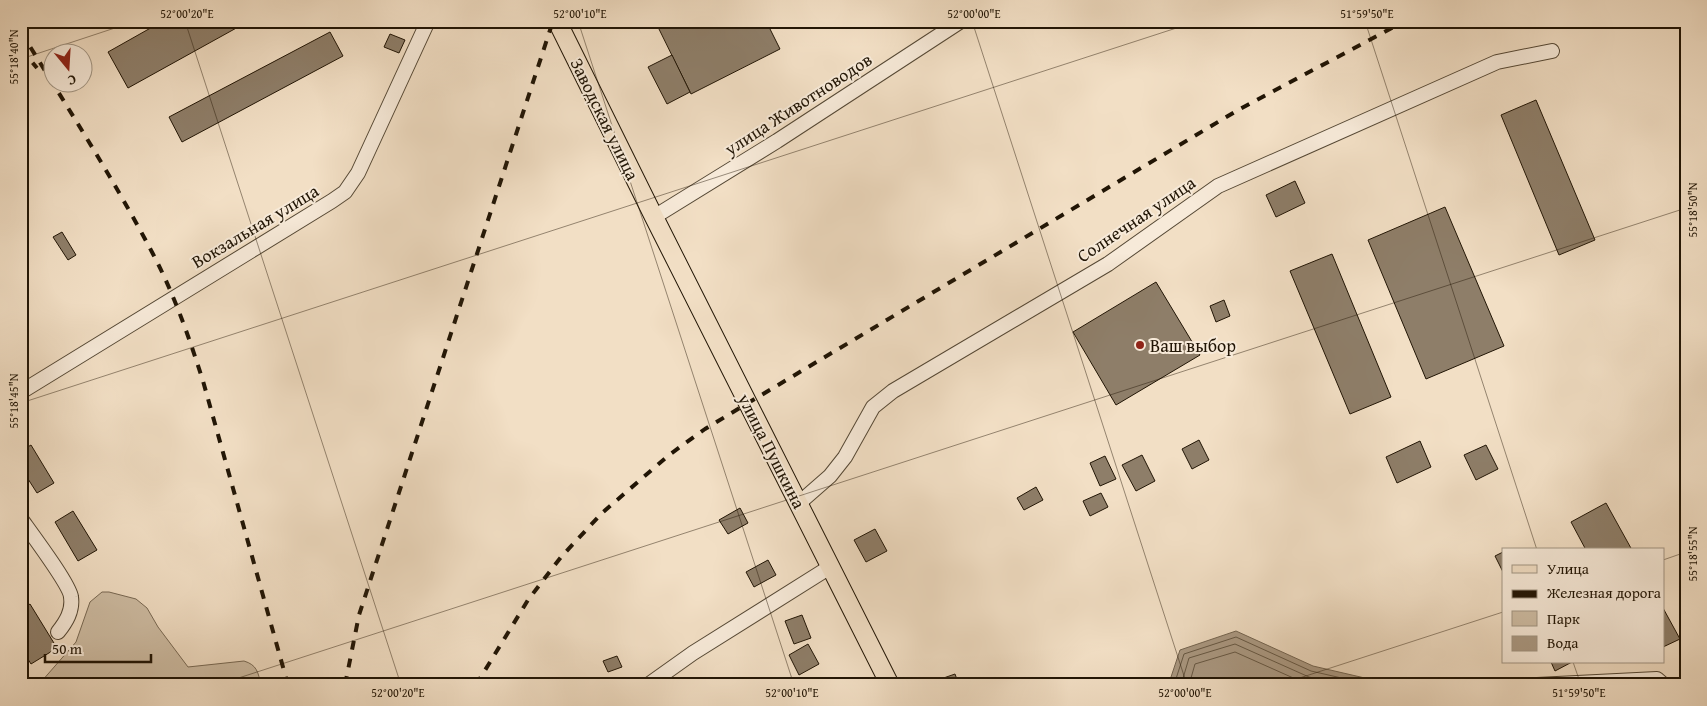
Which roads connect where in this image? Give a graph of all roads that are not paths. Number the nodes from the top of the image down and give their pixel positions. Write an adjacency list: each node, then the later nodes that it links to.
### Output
1 (428, 21): 6 (street, Вокзальная улица)
2 (557, 21): 5 (main road, Заводская улица)
3 (961, 21): 5 (street, улица Животноводов)
4 (1552, 51): 7 (street, Солнечная улица)
5 (654, 217): 7 (main road, улица Пушкина)
6 (21, 392)
7 (798, 504): 9 (main road, улица Пушкина)
8 (21, 519): 10 (street)
9 (830, 567): 11 (street); 12 (main road, улица Пушкина)
10 (58, 632)
11 (648, 685)
12 (890, 685)
13 (1537, 685): 14 (street)
14 (1664, 685)

